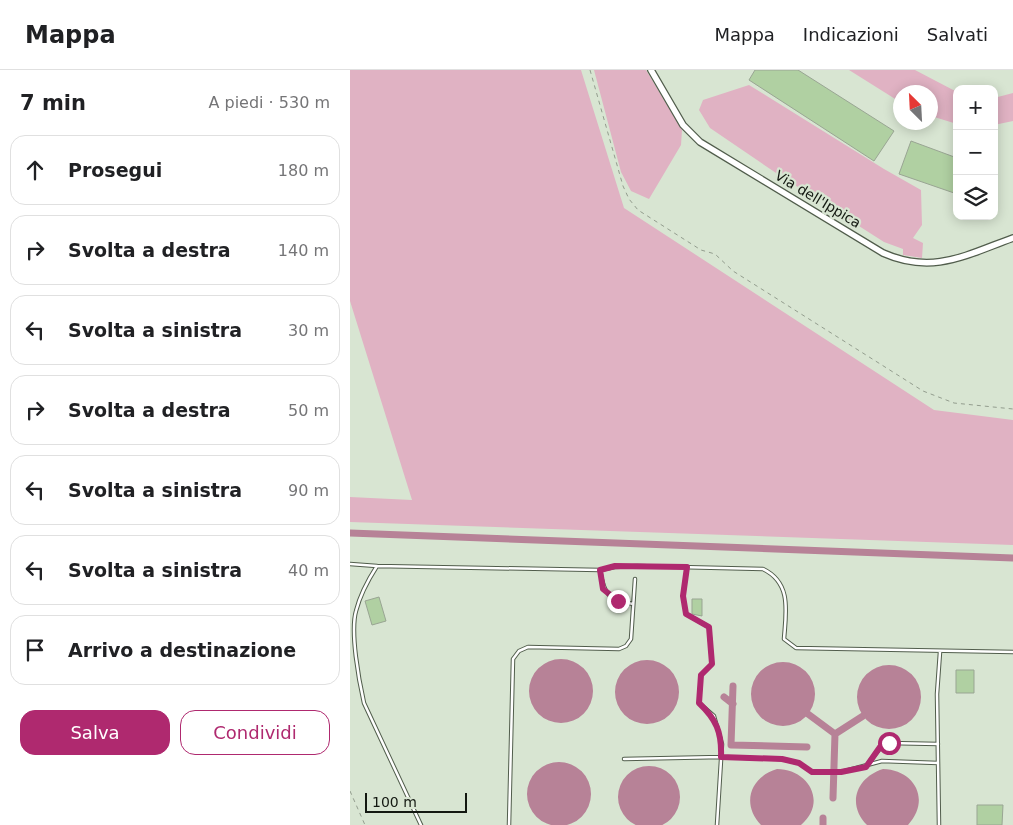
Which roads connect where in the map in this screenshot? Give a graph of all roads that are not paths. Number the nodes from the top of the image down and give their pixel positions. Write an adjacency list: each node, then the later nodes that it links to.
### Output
1 (651, 70): 2 (street, Via dell'Ippica)
2 (1013, 238)
3 (350, 564): 4 (lane)
4 (377, 566): 6 (lane); 16 (lane)
5 (687, 567): 6 (lane); 9 (lane); 12 (lane)
6 (600, 570): 8 (lane)
7 (635, 579): 8 (lane)
8 (634, 604): 17 (lane)
9 (940, 652): 10 (lane); 11 (lane)
10 (1013, 652)
11 (938, 744): 14 (lane); 15 (lane)
12 (721, 757): 13 (lane); 15 (lane); 18 (lane)
13 (624, 759)
14 (938, 763): 15 (lane); 19 (lane)
15 (866, 767)
16 (421, 825)
17 (509, 825)
18 (717, 825)
19 (938, 825)

